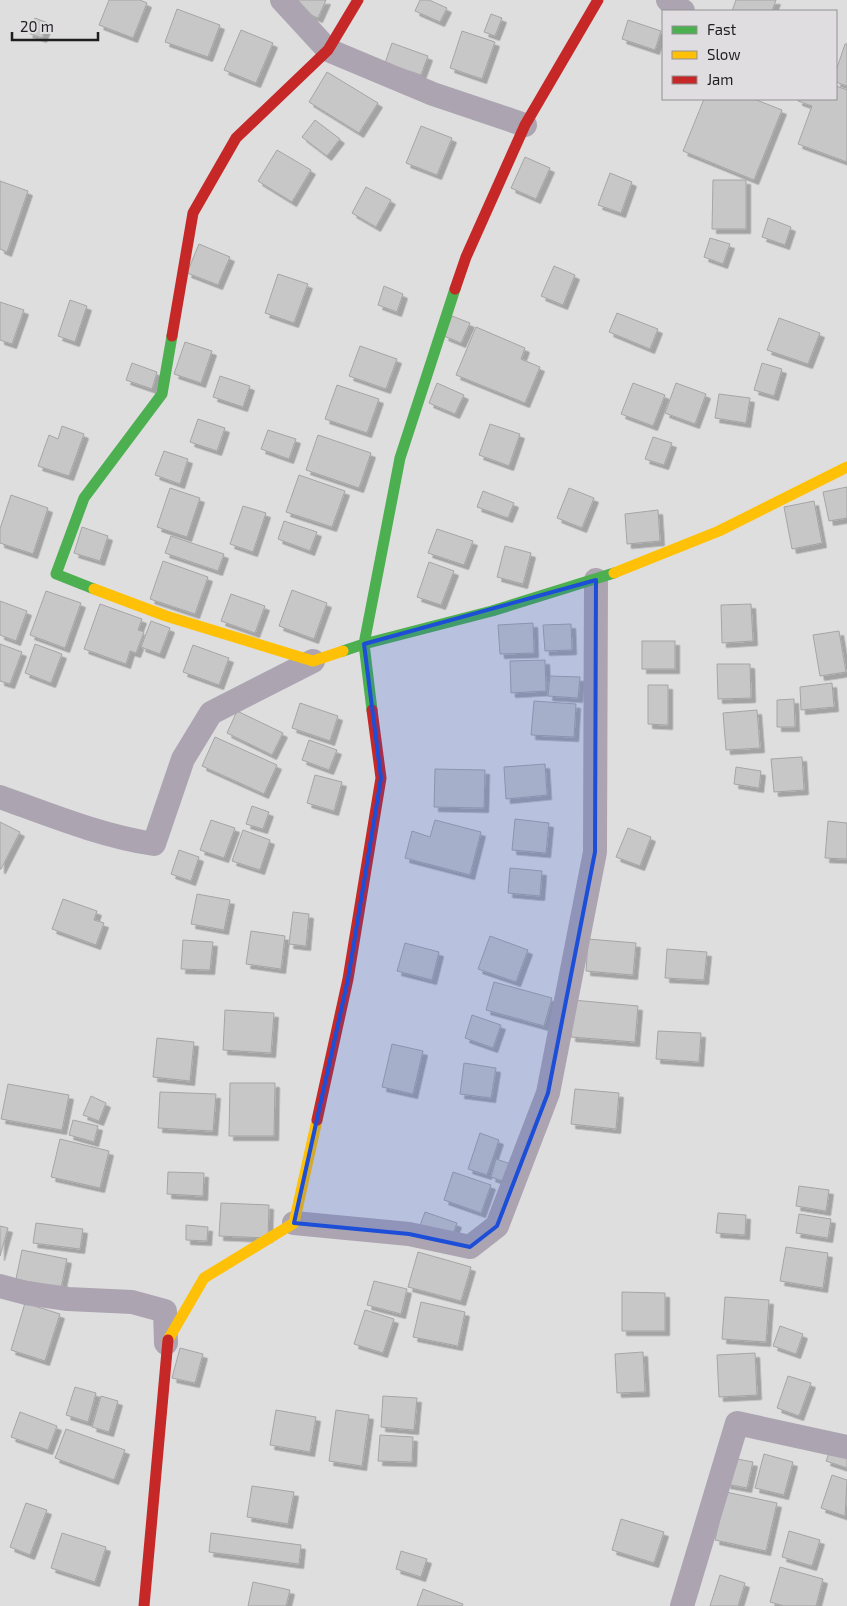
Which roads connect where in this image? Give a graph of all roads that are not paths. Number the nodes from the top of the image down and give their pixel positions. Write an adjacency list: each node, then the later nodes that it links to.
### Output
1 (282, 0): 6 (street)
2 (358, 0): 6 (street)
3 (598, 0): 7 (street)
4 (668, 0): 5 (street)
5 (682, 10)
6 (328, 50): 7 (street); 11 (street)
7 (525, 125): 10 (street)
8 (847, 467): 9 (street)
9 (596, 580): 10 (street); 13 (street)
10 (364, 644): 11 (street); 13 (street)
11 (313, 661): 12 (street)
12 (0, 797)
13 (294, 1223): 15 (street)
14 (0, 1286): 15 (street)
15 (166, 1343): 17 (street)
16 (847, 1447): 18 (street)
17 (144, 1606)
18 (682, 1606)

